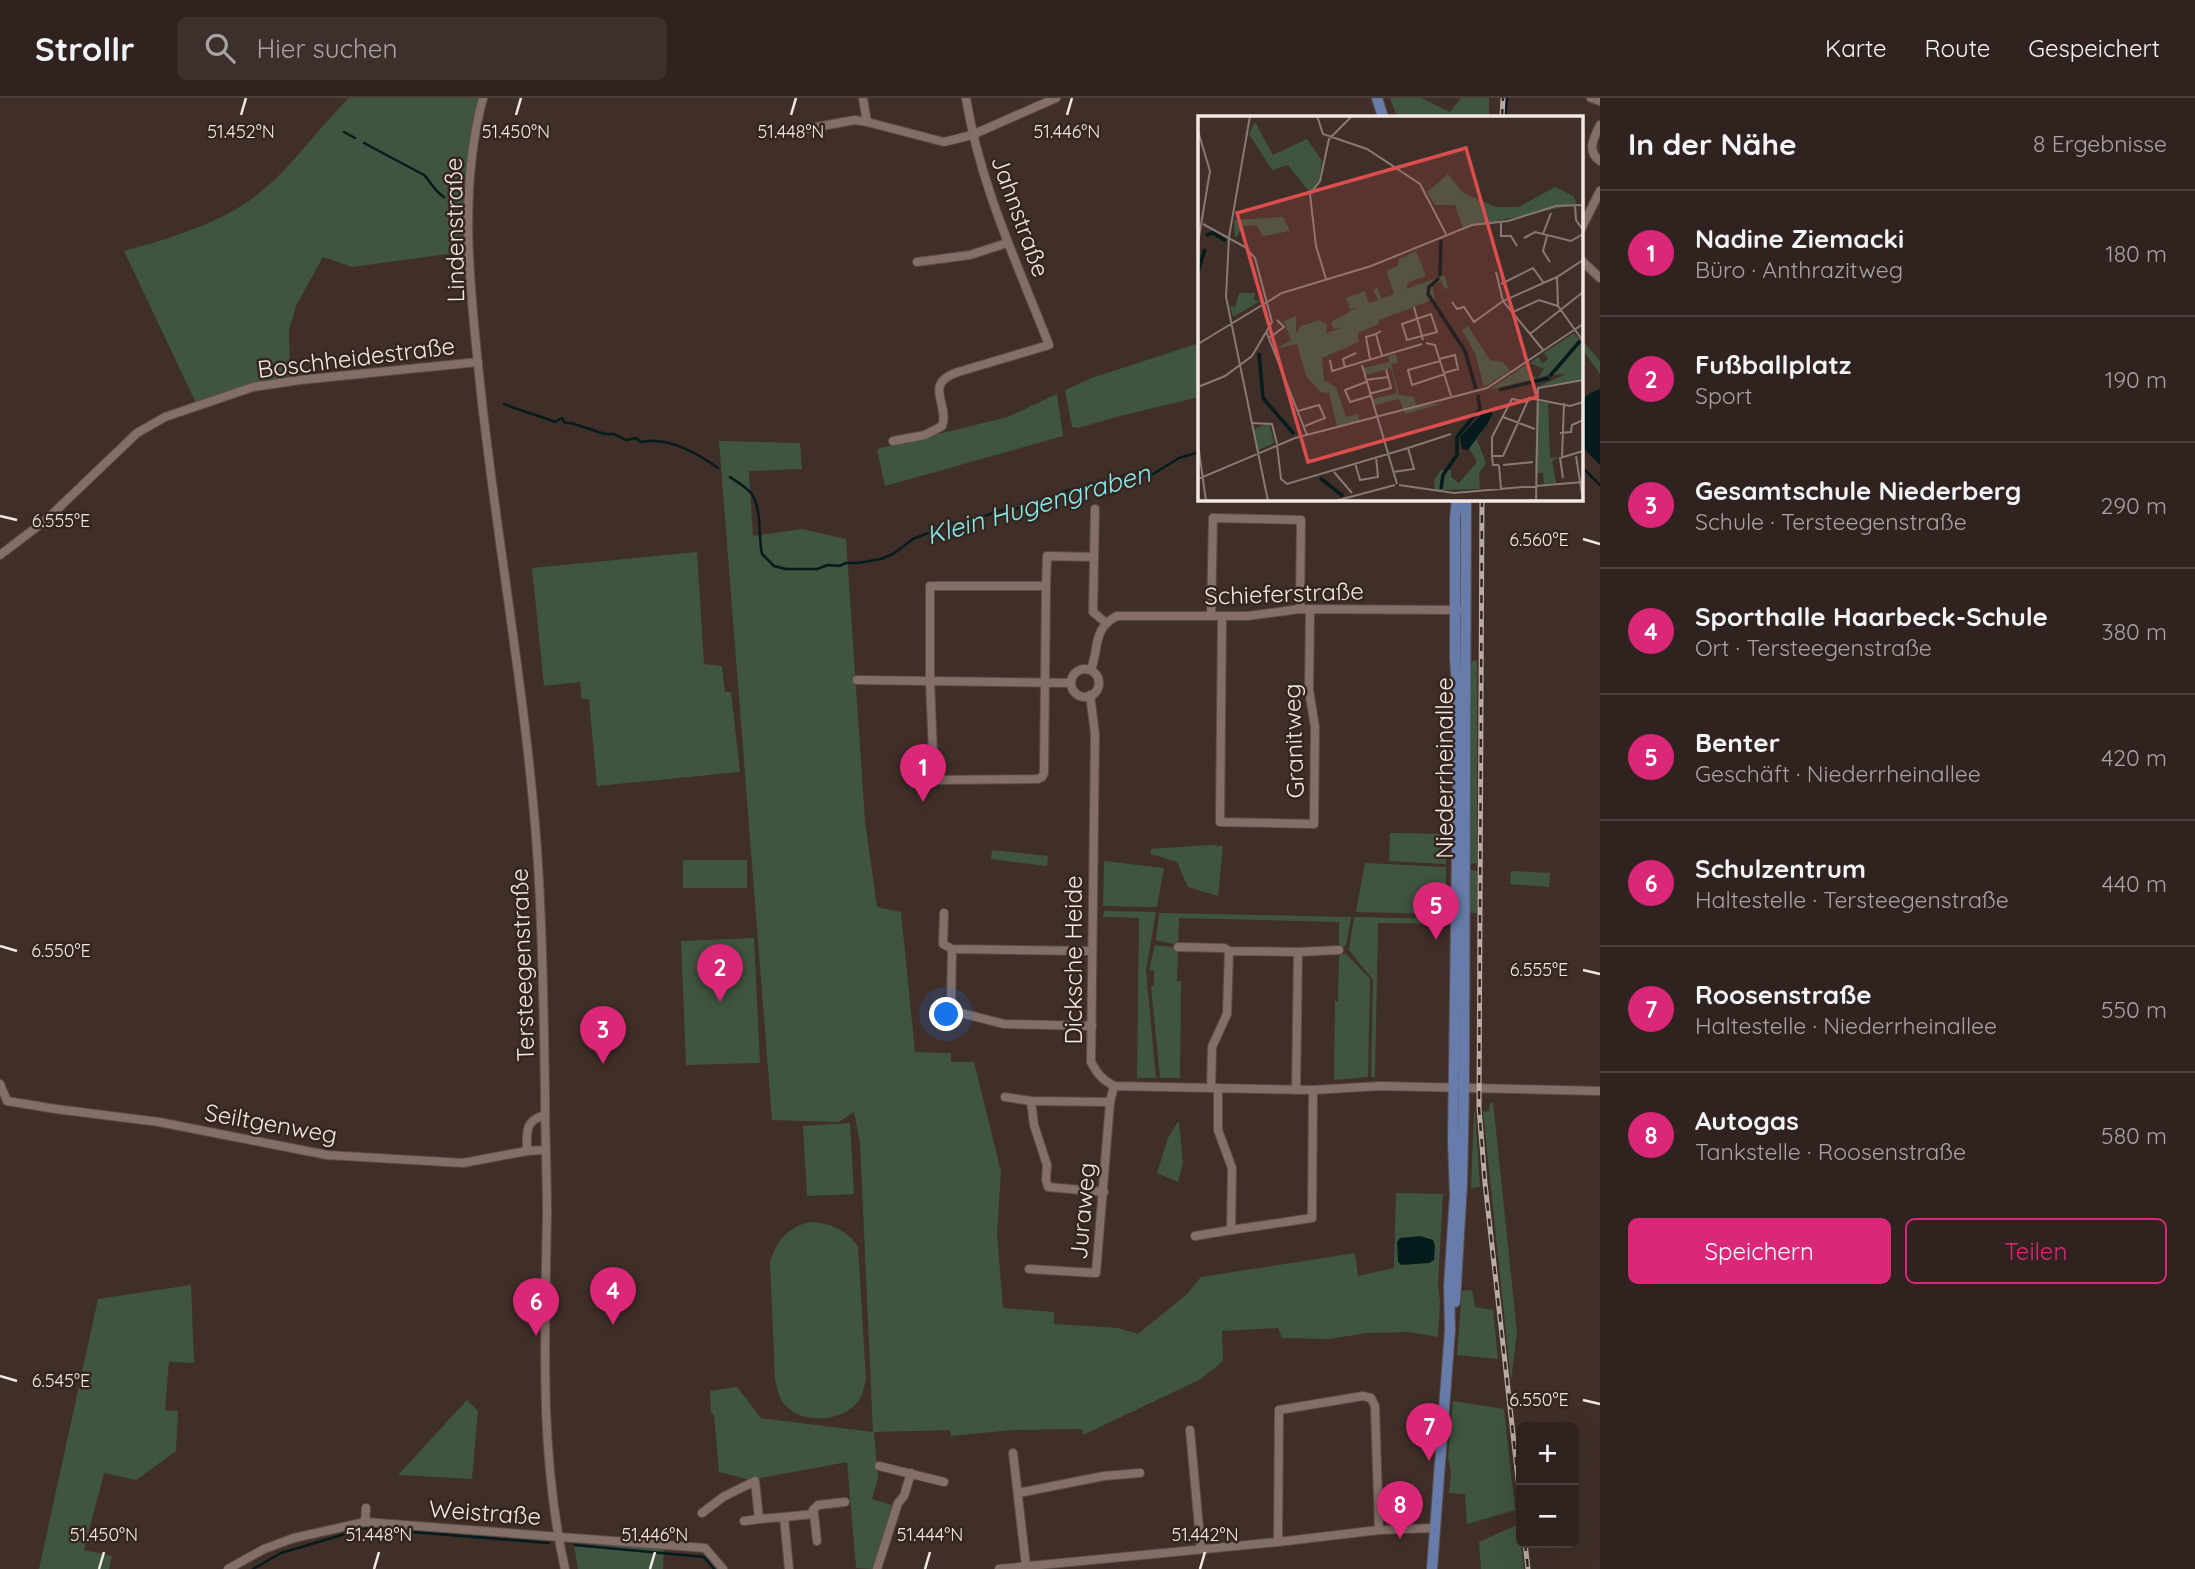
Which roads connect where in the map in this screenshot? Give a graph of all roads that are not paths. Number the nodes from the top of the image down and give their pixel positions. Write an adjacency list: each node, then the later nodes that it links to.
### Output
1 (483, 98): 20 (street, Lindenstraße)
2 (863, 98): 9 (street)
3 (966, 98): 12 (street, Jahnstraße)
4 (1055, 98): 12 (street)
5 (1377, 98): 8 (main road)
6 (1591, 98): 7 (street)
7 (1600, 101)
8 (1384, 116)
9 (867, 121): 11 (street); 12 (street)
10 (1600, 125): 13 (street)
11 (789, 132)
12 (972, 135): 16 (street, Jahnstraße)
13 (1600, 161)
14 (1600, 191): 15 (street)
15 (1582, 227)
16 (1007, 243): 18 (street); 21 (street, Jahnstraße)
17 (1582, 261): 19 (street)
18 (917, 262)
19 (1600, 278)
20 (478, 362): 25 (street, Boschheidestraße); 58 (street, Tersteegenstraße)
21 (894, 441)
22 (1457, 500): 30 (main road, Niederrheinallee)
23 (1466, 500): 30 (main road, Niederrheinallee)
24 (1095, 509): 26 (street)
25 (0, 555)
26 (1094, 558): 27 (street); 33 (street)
27 (1046, 586): 36 (street); 37 (street)
28 (1300, 609): 29 (street, Schieferstraße); 31 (street); 32 (street, Schieferstraße)
29 (1310, 609): 30 (street, Schieferstraße); 32 (street, Granitweg)
30 (1460, 610): 50 (main road, Niederrheinallee)
31 (1211, 616): 32 (street, Schieferstraße); 33 (street, Schieferstraße)
32 (1222, 616)
33 (1105, 622): 34 (street)
34 (1091, 670): 38 (street); 39 (street, Dicksche Heide)
35 (856, 680): 36 (street)
36 (930, 680): 37 (street); 37 (street)
37 (1045, 682): 38 (street)
38 (1071, 683): 39 (street)
39 (1090, 695): 44 (street, Dicksche Heide)
40 (944, 913): 42 (street)
41 (1178, 947): 45 (street)
42 (952, 949): 44 (street); 47 (street)
43 (1339, 950): 46 (street)
44 (1092, 951): 47 (street, Dicksche Heide)
45 (1229, 951): 46 (street); 51 (street)
46 (1298, 952): 52 (street)
47 (1092, 1026): 49 (street, Dicksche Heide)
48 (0, 1084): 60 (street, Seiltgenweg)
49 (1114, 1087): 51 (street); 57 (street, Juraweg)
50 (1459, 1087): 53 (street); 54 (street); 80 (main road, Niederrheinallee)
51 (1215, 1088): 52 (street); 62 (street)
52 (1296, 1090): 53 (street)
53 (1314, 1090): 62 (street)
54 (1600, 1091)
55 (1005, 1097): 56 (street)
56 (1031, 1101): 57 (street); 61 (street)
57 (1110, 1102): 61 (street, Juraweg)
58 (545, 1115): 59 (street, Tersteegenstraße); 60 (street)
59 (546, 1150): 60 (street, Seiltgenweg); 82 (street, Tersteegenstraße)
60 (527, 1151)
61 (1104, 1192): 64 (street, Juraweg)
62 (1231, 1230): 63 (street)
63 (1195, 1236)
64 (1029, 1269)
65 (1189, 1430): 85 (street)
66 (1013, 1453): 71 (street)
67 (878, 1466): 69 (street)
68 (1140, 1472): 71 (street)
69 (911, 1473): 70 (street); 91 (street)
70 (944, 1482)
71 (1018, 1493): 86 (street)
72 (845, 1502): 75 (street)
73 (366, 1508): 79 (street)
74 (702, 1513): 77 (street)
75 (814, 1514): 76 (street); 83 (street)
76 (784, 1517): 77 (street); 90 (street)
77 (759, 1519): 78 (street)
78 (744, 1521)
79 (365, 1522): 82 (street, Weistraße); 87 (street, Weistraße)
80 (1434, 1528): 81 (street); 93 (main road, Niederrheinallee)
81 (1379, 1530): 84 (street); 84 (street)
82 (558, 1536): 88 (street, Tersteegenstraße); 89 (street, Weistraße)
83 (817, 1541)
84 (1278, 1542): 85 (street)
85 (1200, 1549): 86 (street)
86 (1026, 1566): 92 (street)
87 (228, 1569)
88 (565, 1569)
89 (723, 1569)
90 (789, 1569)
91 (877, 1569)
92 (999, 1569)
93 (1432, 1569)

